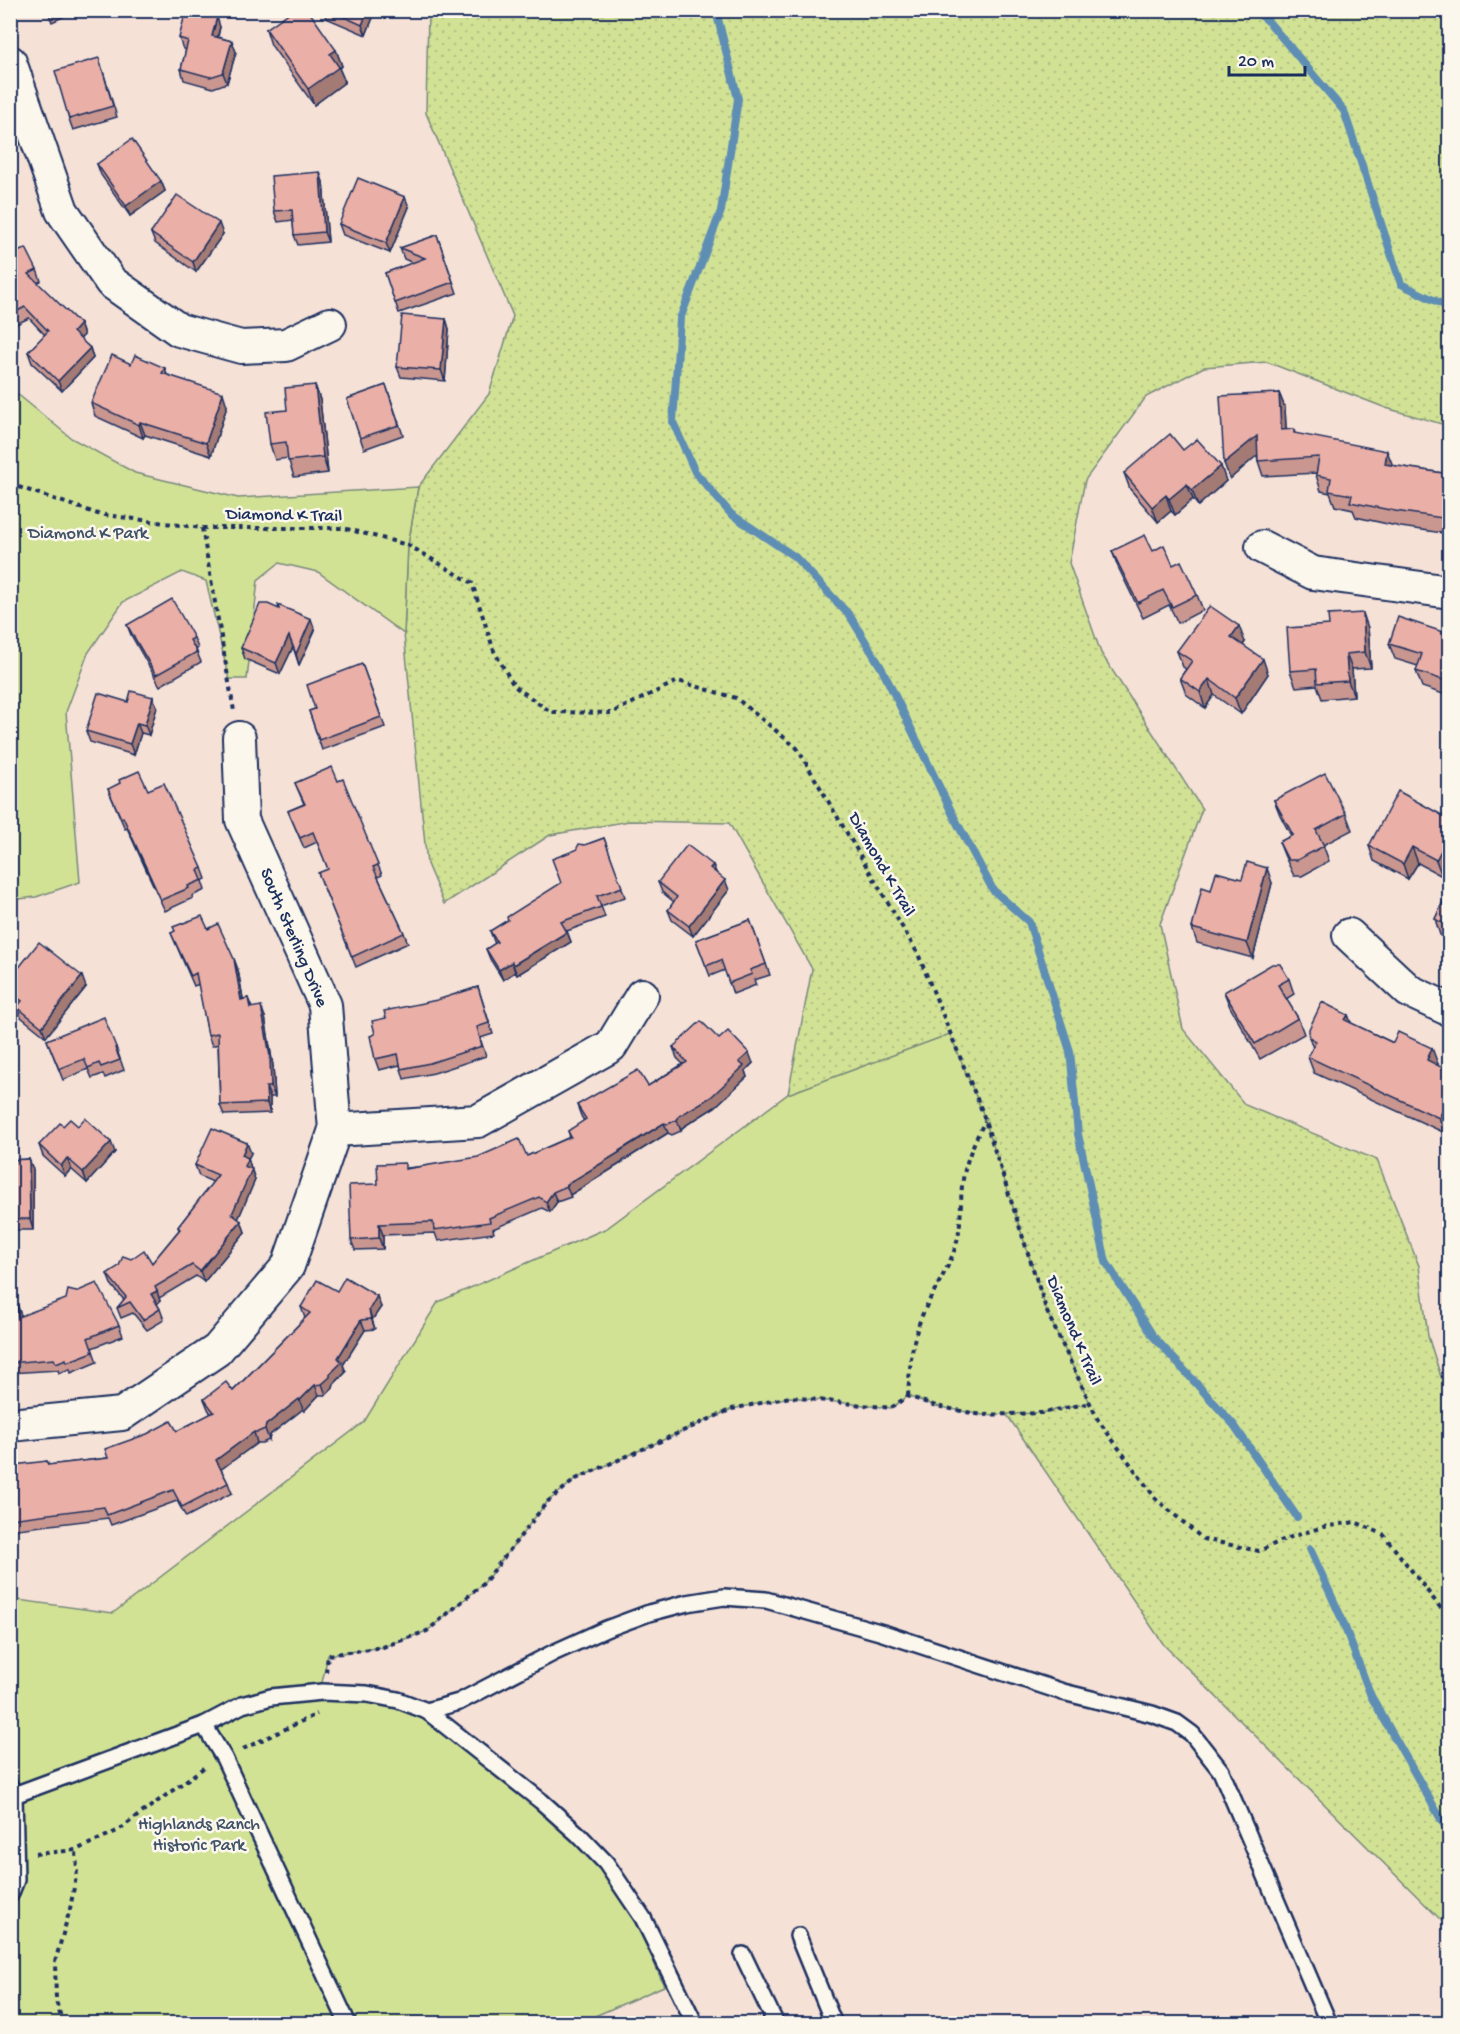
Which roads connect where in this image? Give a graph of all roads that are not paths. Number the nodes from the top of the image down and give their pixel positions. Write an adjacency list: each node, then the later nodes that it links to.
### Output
1 (10, 62): 2 (street)
2 (330, 324)
3 (1262, 547): 4 (street)
4 (1449, 592)
5 (239, 738): 9 (street, South Sterling Drive)
6 (1349, 935): 8 (street)
7 (642, 995): 9 (street)
8 (1449, 1010)
9 (335, 1130): 10 (street, South Sterling Drive)
10 (10, 1425)
11 (427, 1711): 12 (lane); 18 (lane); 21 (lane)
12 (204, 1725): 13 (lane); 17 (lane)
13 (12, 1790): 14 (lane)
14 (10, 1895)
15 (798, 1936): 20 (lane)
16 (743, 1955): 19 (lane)
17 (348, 2024)
18 (696, 2024)
19 (776, 2024)
20 (834, 2024)
21 (1329, 2024)

